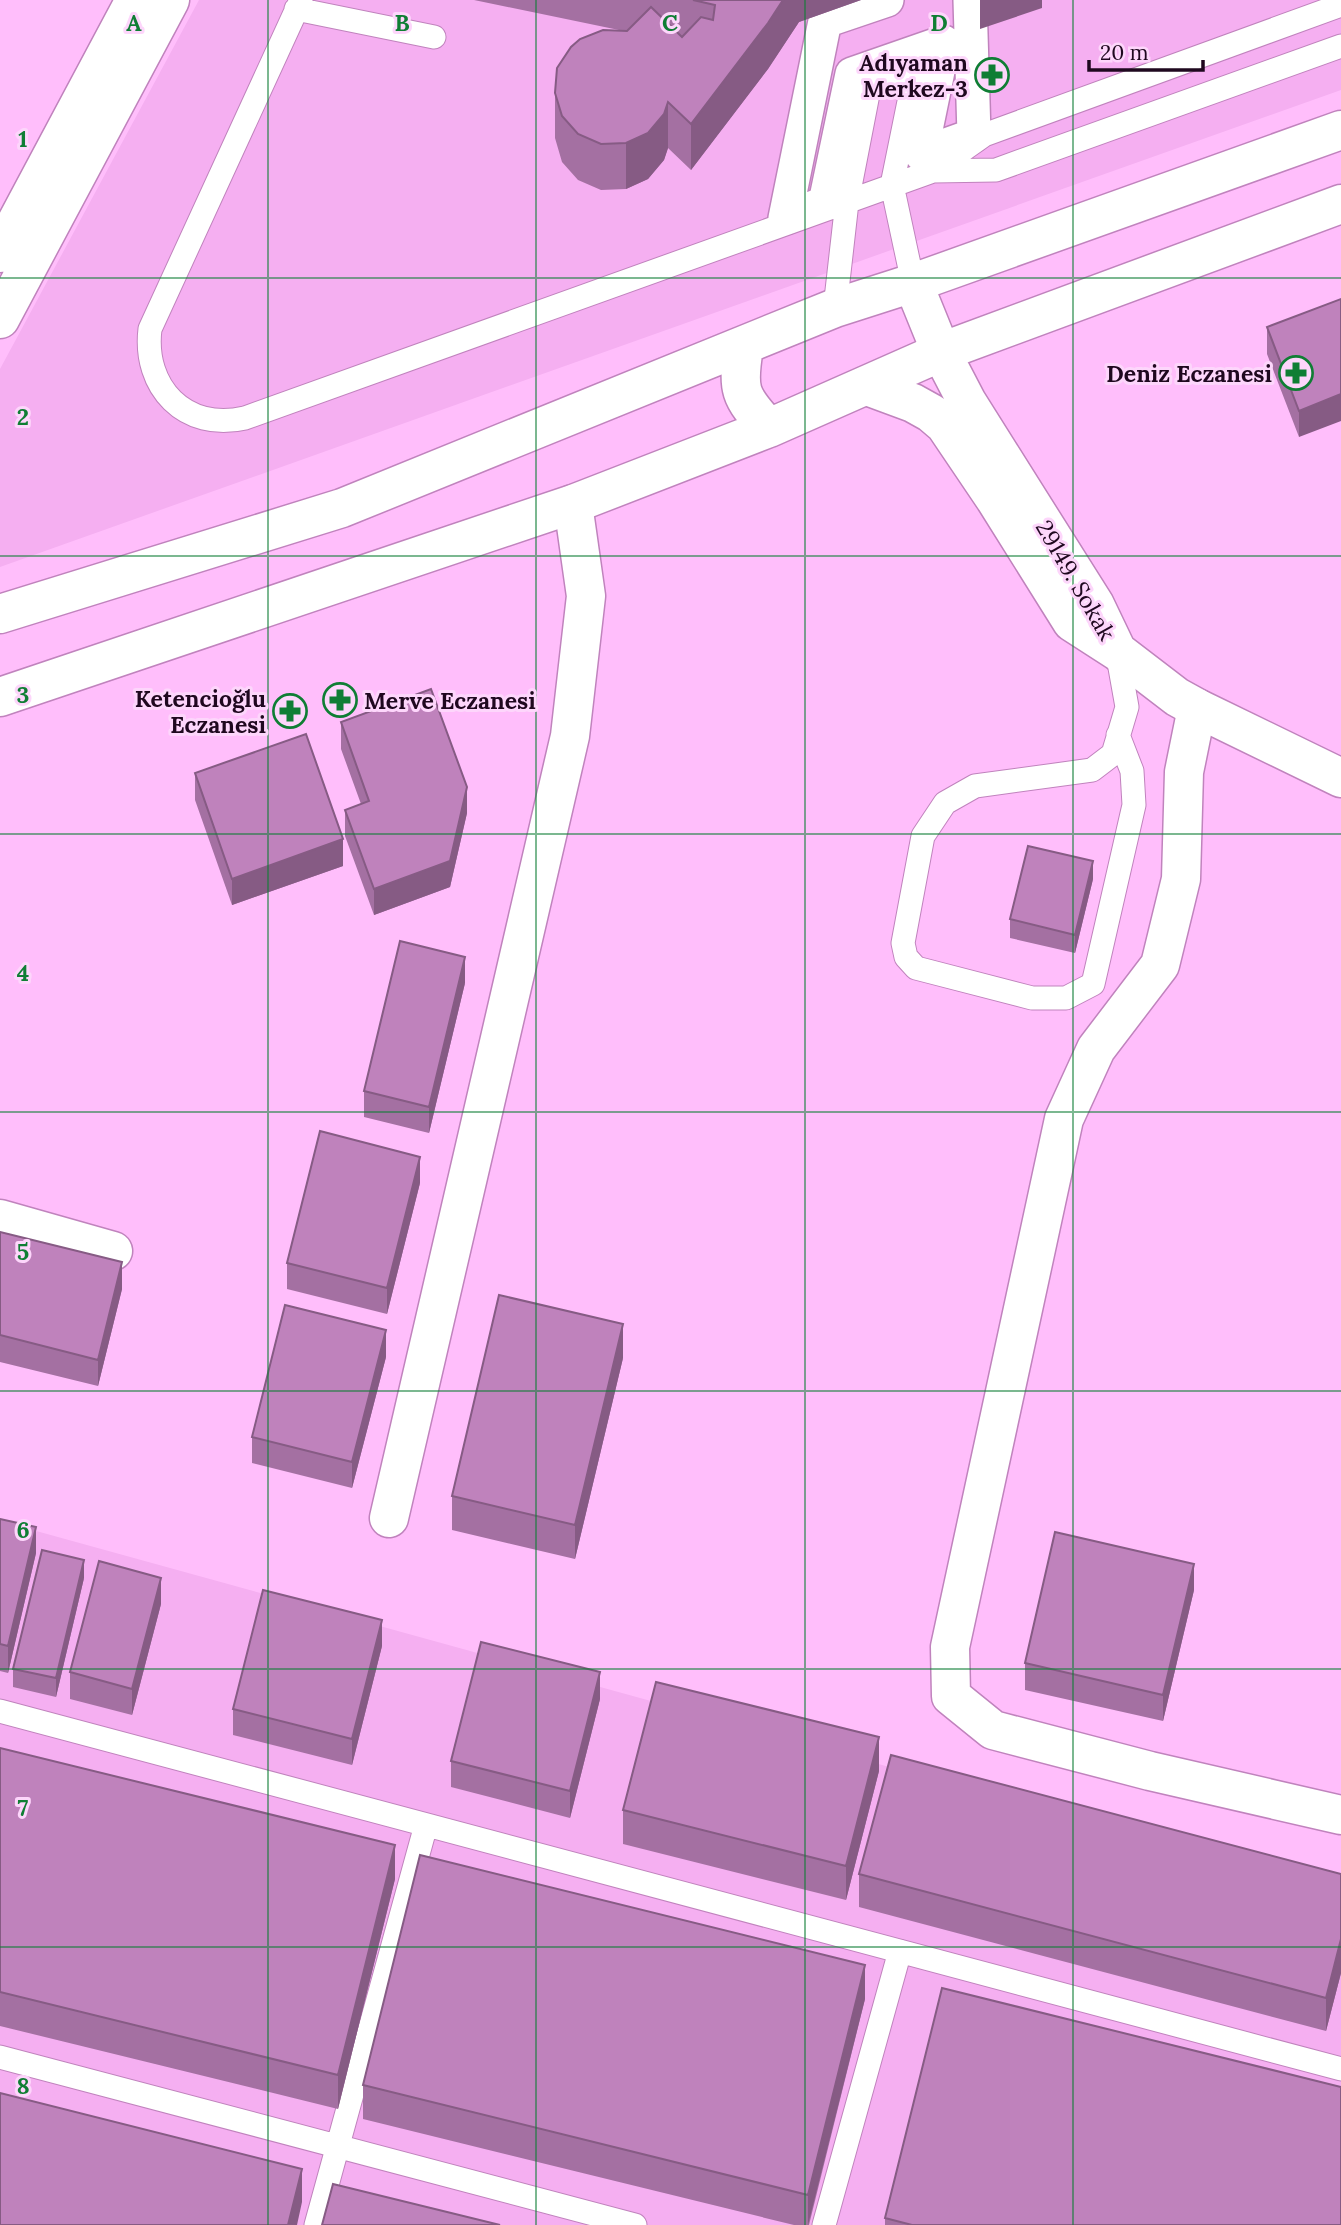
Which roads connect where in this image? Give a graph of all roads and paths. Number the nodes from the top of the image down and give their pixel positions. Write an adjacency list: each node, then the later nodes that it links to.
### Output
1 (135, 0): 14 (street)
2 (170, 0): 17 (street)
3 (887, 0): 4 (street)
4 (970, 0)
5 (299, 5): 7 (lane); 12 (lane)
6 (1341, 5): 10 (lane)
7 (434, 37)
8 (1341, 46): 10 (lane)
9 (1341, 130): 15 (street)
10 (933, 171): 11 (lane)
11 (892, 185): 12 (lane); 12 (lane); 15 (lane)
12 (846, 202): 16 (lane)
13 (1341, 204): 19 (street)
14 (0, 253)
15 (913, 283): 16 (street); 19 (street, 29149. Sokak)
16 (835, 309): 18 (street)
17 (0, 319)
18 (744, 346): 21 (street); 23 (street)
19 (941, 352): 20 (street); 24 (street, 29149. Sokak)
20 (867, 386): 21 (street); 24 (street)
21 (769, 428): 22 (street)
22 (573, 504): 25 (street); 31 (street)
23 (0, 614)
24 (1117, 651): 26 (street, 29149. Sokak); 27 (lane)
25 (0, 697)
26 (1196, 708): 28 (street, 29149. Sokak); 33 (street)
27 (1118, 735): 27 (lane)
28 (1341, 778)
29 (0, 1219): 30 (street)
30 (113, 1251)
31 (388, 1518)
32 (0, 1711): 34 (lane)
33 (1341, 1815)
34 (426, 1825): 35 (lane); 38 (lane)
35 (900, 1951): 37 (lane); 41 (lane)
36 (0, 2057): 38 (lane)
37 (1341, 2069)
38 (337, 2147): 39 (lane); 40 (lane)
39 (316, 2225)
40 (635, 2225)
41 (824, 2225)

